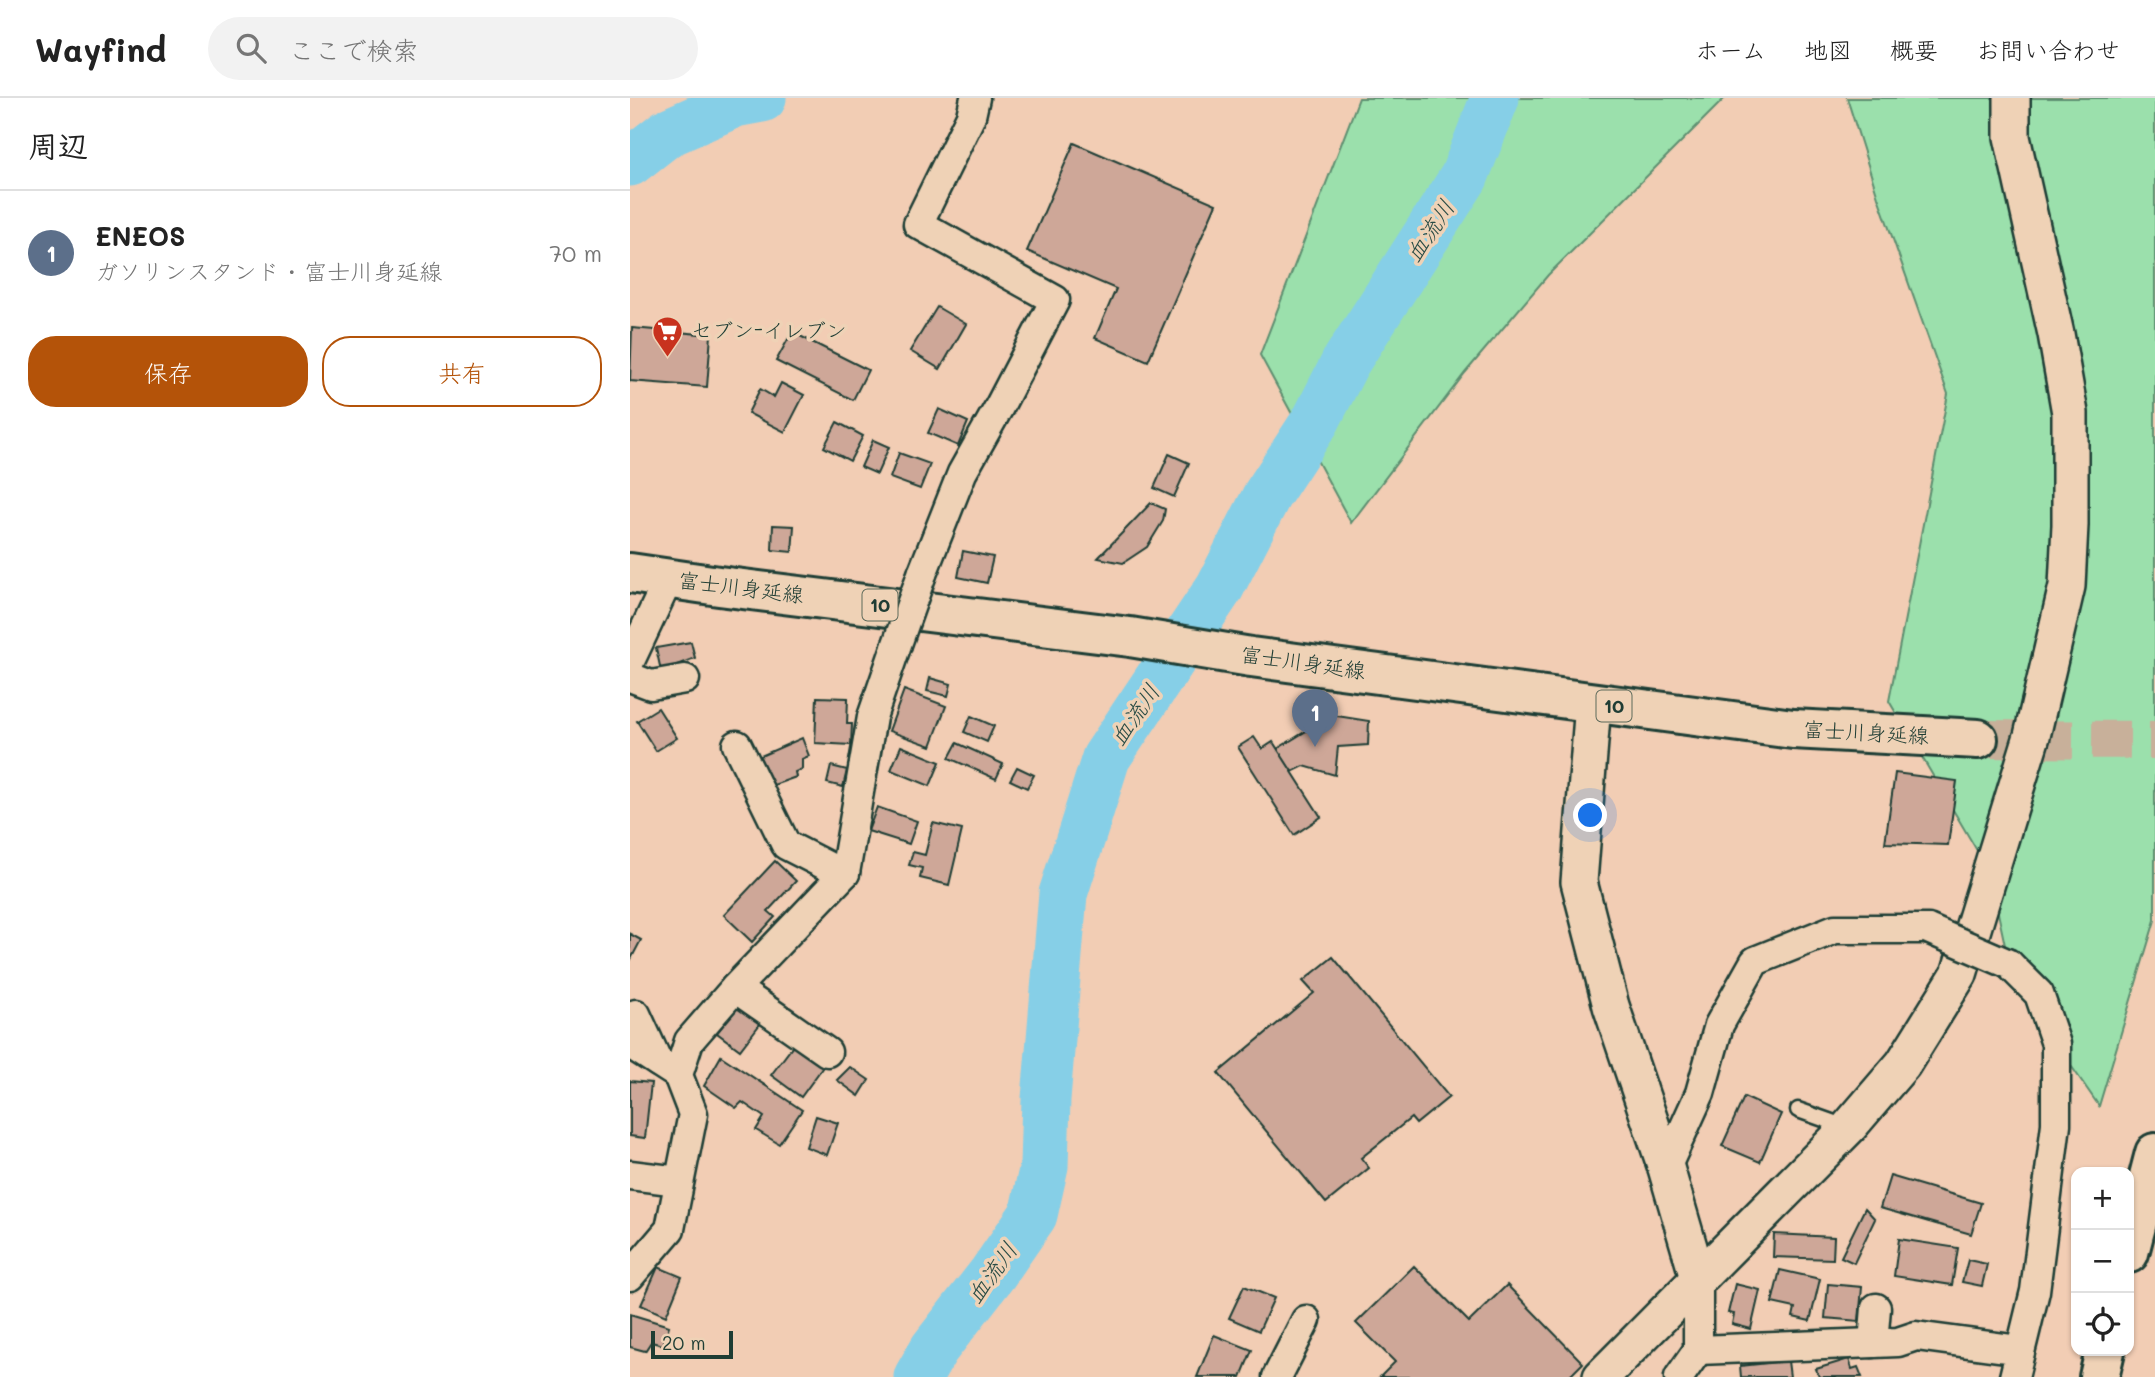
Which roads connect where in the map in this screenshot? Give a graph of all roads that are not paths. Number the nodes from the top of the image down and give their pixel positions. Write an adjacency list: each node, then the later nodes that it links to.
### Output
1 (975, 98): 11 (street, bridge)
2 (2012, 98): 18 (street)
3 (630, 573): 4 (main road, 富士川身延線 / 10)
4 (669, 578): 5 (street); 8 (main road, 富士川身延線 / 10)
5 (630, 661)
6 (630, 677): 7 (street)
7 (685, 679)
8 (1593, 703): 9 (main road, 富士川身延線 / 10); 20 (street)
9 (1978, 739)
10 (737, 745): 11 (street)
11 (845, 873): 12 (street)
12 (734, 988): 15 (street); 16 (street)
13 (636, 1014): 16 (street)
14 (630, 1044): 16 (street)
15 (827, 1052)
16 (668, 1068): 22 (street)
17 (1798, 1110): 18 (lane)
18 (1849, 1127): 25 (street)
19 (2155, 1153): 23 (main road)
20 (1666, 1168): 25 (street); 31 (street, bridge)
21 (630, 1175): 22 (street)
22 (679, 1181): 24 (street)
23 (2134, 1234)
24 (630, 1276)
25 (1698, 1278): 29 (street); 33 (street)
26 (1876, 1308): 28 (street)
27 (1306, 1320): 32 (street)
28 (1873, 1343): 29 (street); 31 (street)
29 (1698, 1350): 34 (street)
30 (2104, 1356): 35 (main road)
31 (2017, 1364)
32 (1277, 1377)
33 (1601, 1377)
34 (1679, 1377)
35 (2099, 1377)

